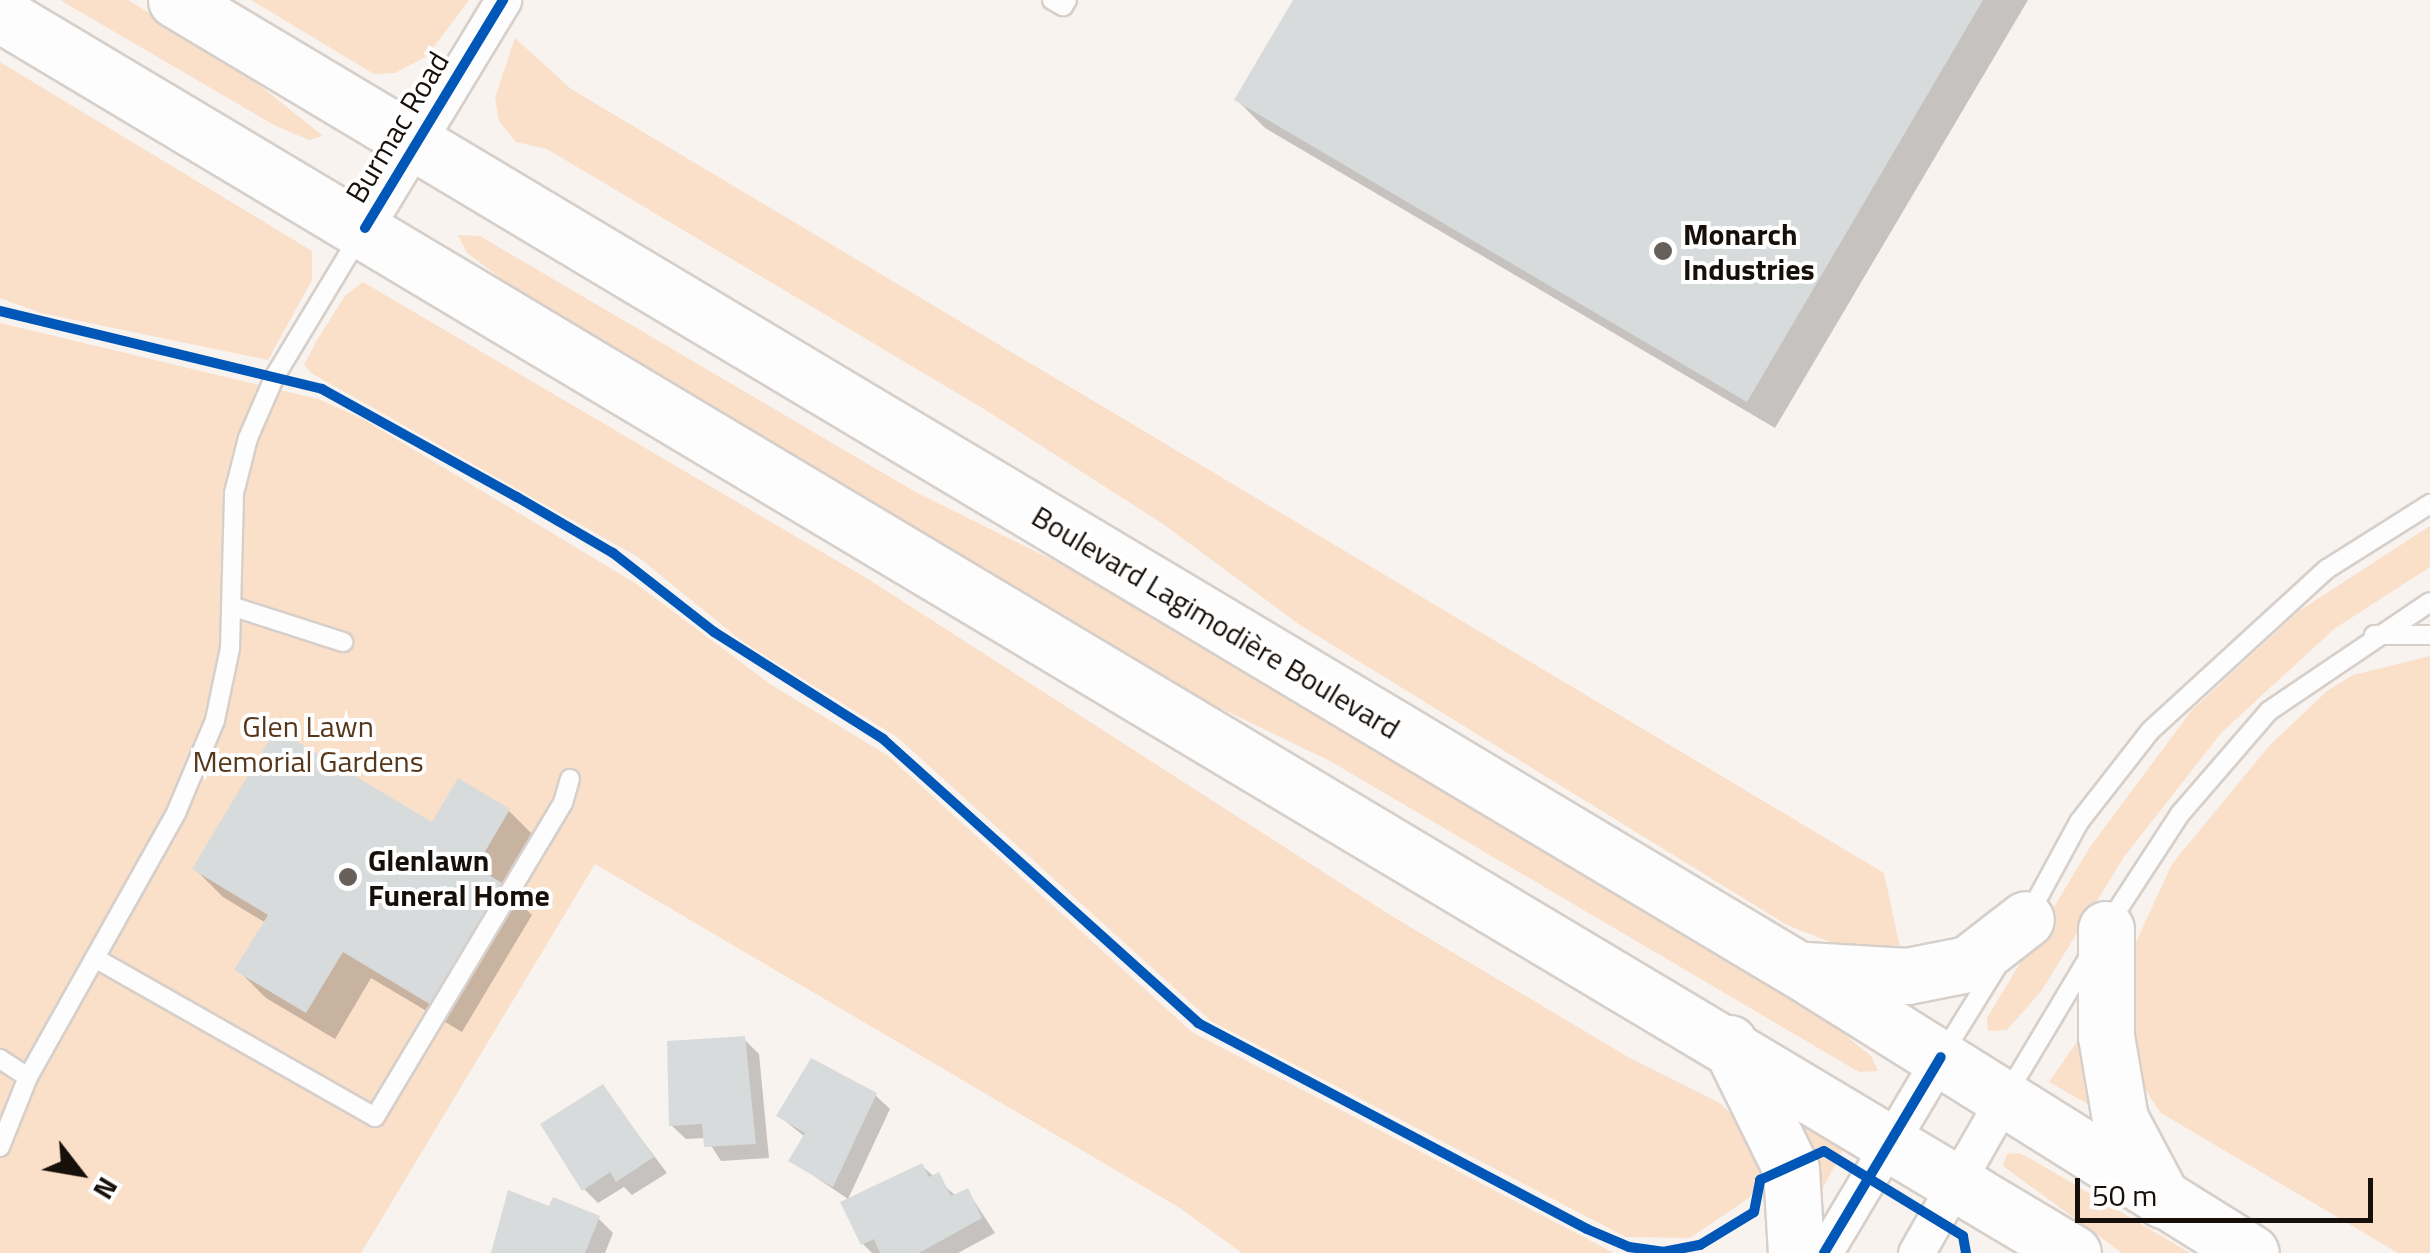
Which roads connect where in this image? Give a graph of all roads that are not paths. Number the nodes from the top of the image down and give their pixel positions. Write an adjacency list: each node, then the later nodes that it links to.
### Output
1 (176, 0): 6 (main road, Boulevard Lagimodière Boulevard)
2 (503, 0): 6 (street, Burmac Road)
3 (1052, 0): 4 (lane)
4 (1066, 0)
5 (0, 14): 7 (main road)
6 (416, 144): 7 (street, Burmac Road); 18 (main road, Boulevard Lagimodière Boulevard)
7 (365, 228): 10 (lane); 19 (main road)
8 (2430, 504): 15 (lane)
9 (2430, 602): 12 (lane)
10 (231, 606): 13 (lane); 17 (lane)
11 (2430, 634): 12 (lane)
12 (2373, 635): 16 (lane)
13 (343, 642)
14 (570, 778): 17 (lane)
15 (2026, 919): 18 (main road); 20 (lane)
16 (2106, 929): 23 (lane); 27 (main road)
17 (95, 958): 22 (lane)
18 (1799, 970): 20 (main road, Boulevard Lagimodière Boulevard)
19 (1729, 1043): 24 (main road); 28 (main road)
20 (1940, 1058): 23 (main road, Boulevard Lagimodière Boulevard); 24 (street)
21 (0, 1059): 22 (lane)
22 (28, 1077): 25 (lane)
23 (2002, 1102): 26 (street); 27 (main road, Boulevard Lagimodière Boulevard)
24 (1891, 1140): 26 (main road); 29 (street)
25 (0, 1147)
26 (1955, 1182): 30 (street); 31 (main road)
27 (2165, 1203): 32 (main road, Boulevard Lagimodière Boulevard)
28 (1796, 1253)
29 (1824, 1253)
30 (1916, 1253)
31 (2073, 1253)
32 (2251, 1253)

